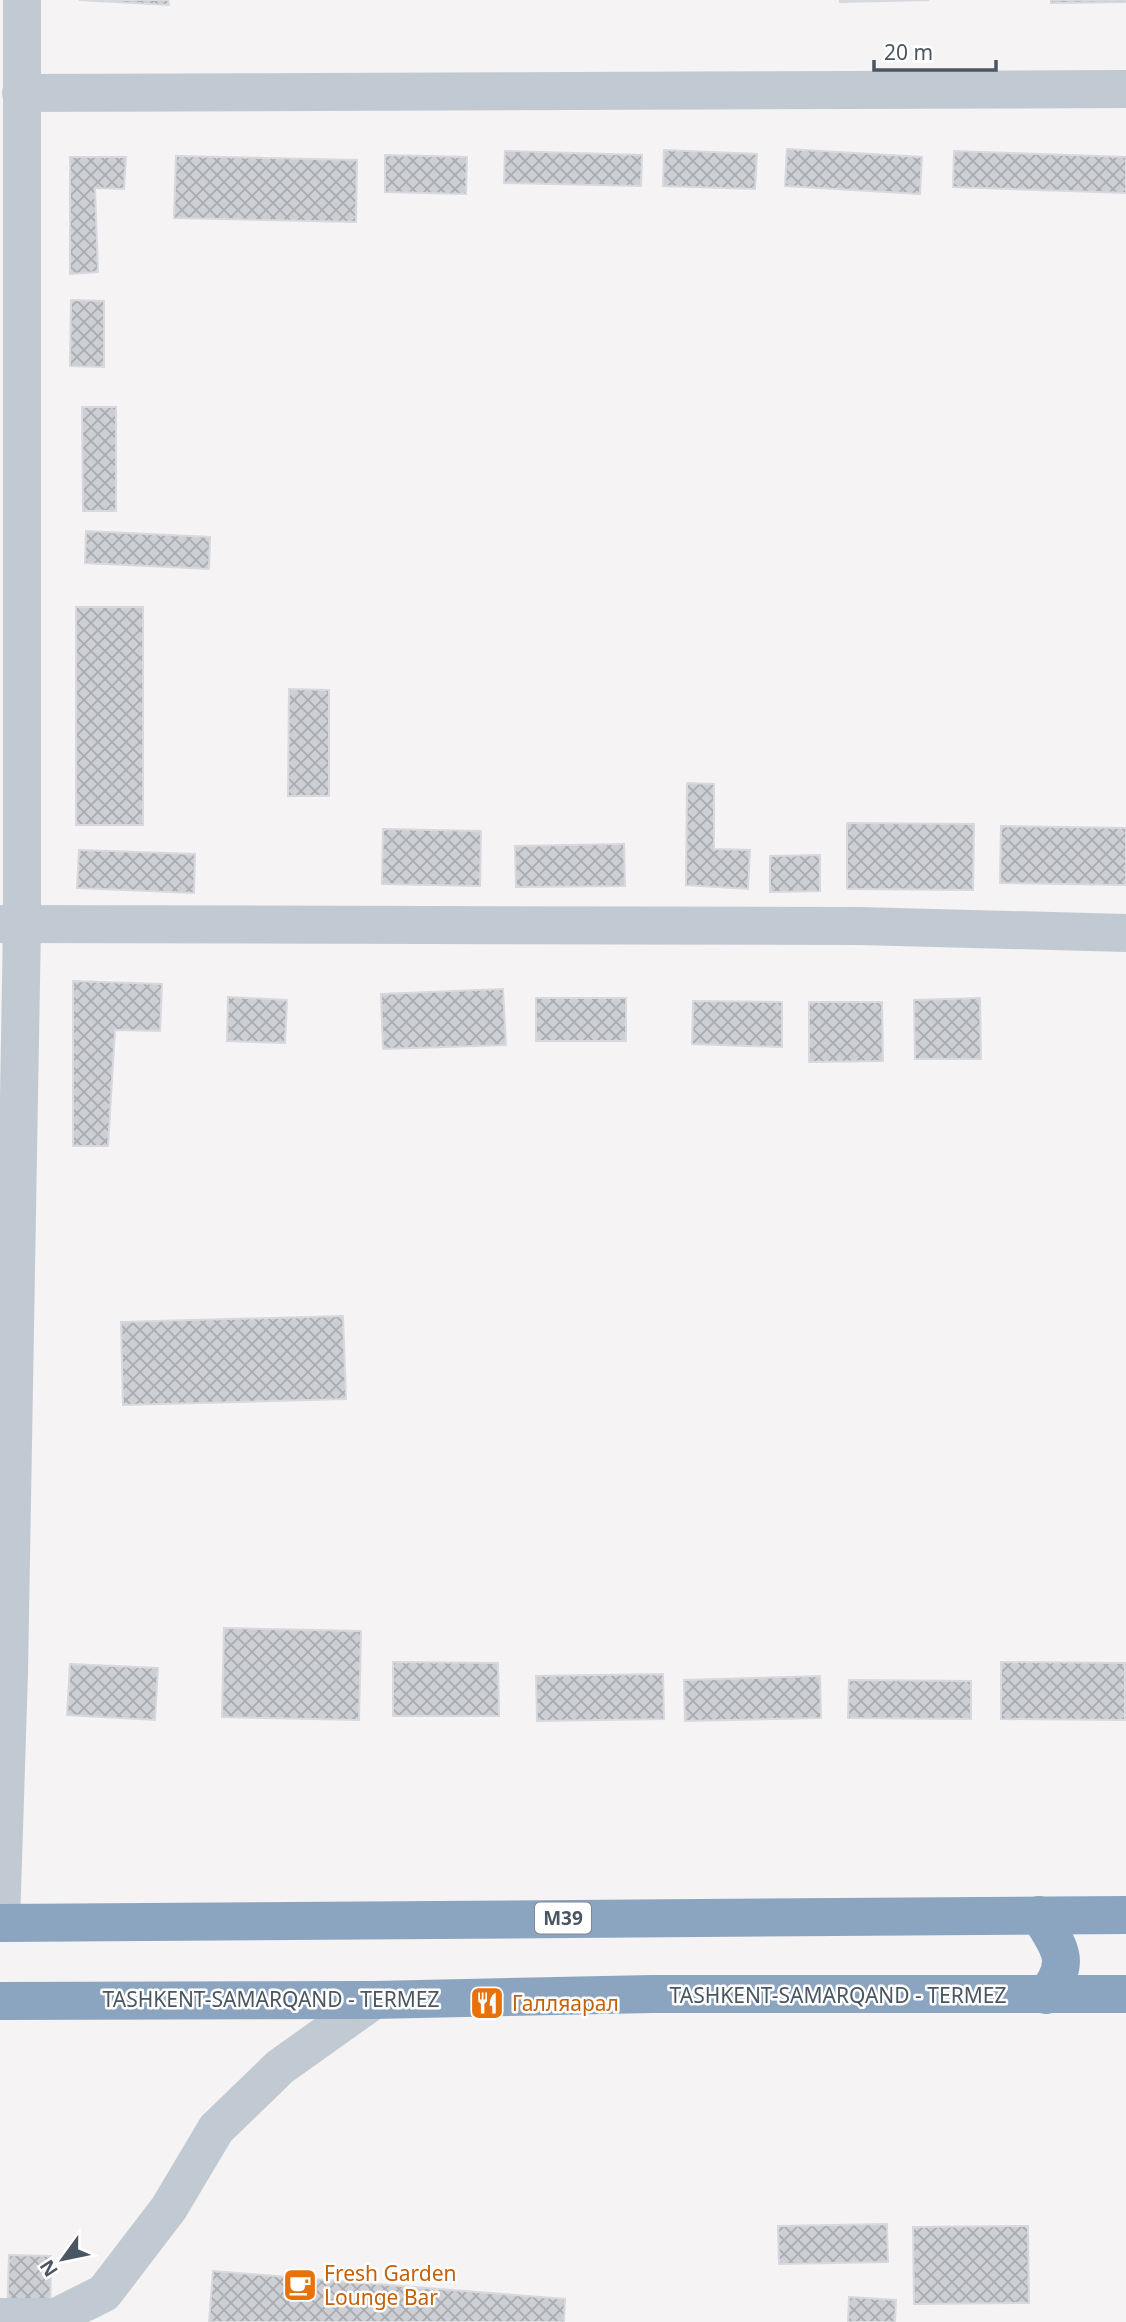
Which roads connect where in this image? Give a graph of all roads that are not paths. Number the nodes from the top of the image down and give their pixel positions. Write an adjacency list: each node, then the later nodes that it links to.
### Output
1 (22, 0): 3 (street)
2 (1126, 89): 3 (street)
3 (21, 93): 4 (street)
4 (11, 924): 5 (street); 8 (street)
5 (1126, 933)
6 (1039, 1915): 7 (highway, M39); 8 (highway, M39); 10 (highway)
7 (1126, 1915)
8 (1, 1923)
9 (1126, 1994): 10 (highway, TASHKENT-SAMARQAND - TERMEZ)
10 (1046, 1995): 11 (highway, TASHKENT-SAMARQAND - TERMEZ)
11 (374, 2000): 12 (highway, TASHKENT-SAMARQAND - TERMEZ); 13 (street)
12 (0, 2001)
13 (0, 2317)

